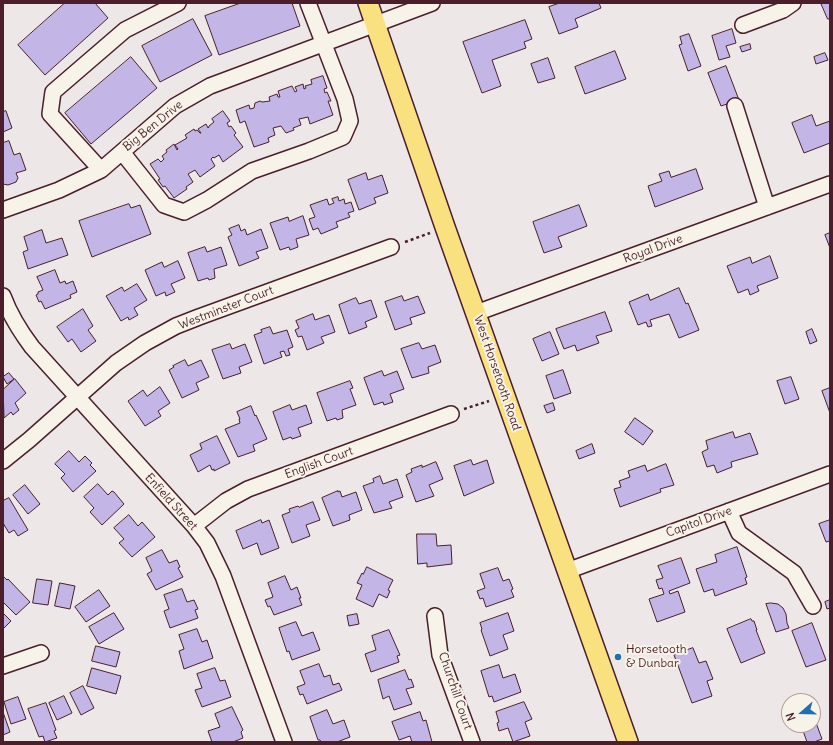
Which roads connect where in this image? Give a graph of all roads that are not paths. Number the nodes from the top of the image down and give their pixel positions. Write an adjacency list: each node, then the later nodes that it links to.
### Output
1 (178, 3): 11 (street)
2 (308, 3): 8 (street)
3 (368, 3): 6 (main road, West Horsetooth Road)
4 (432, 3): 6 (street, Big Ben Drive)
5 (793, 3): 7 (street)
6 (376, 24): 8 (street, Big Ben Drive); 17 (main road, West Horsetooth Road)
7 (743, 25)
8 (323, 43): 10 (street, Big Ben Drive); 10 (street)
9 (735, 106): 13 (street)
10 (122, 152): 11 (street, Big Ben Drive)
11 (101, 170): 14 (street, Big Ben Drive)
12 (830, 184): 13 (street, Royal Drive)
13 (767, 207): 17 (street, Royal Drive)
14 (3, 210)
15 (391, 247): 18 (street, Westminster Court)
16 (3, 296): 18 (street, Enfield Street)
17 (476, 314): 24 (main road, West Horsetooth Road)
18 (77, 398): 20 (street, Westminster Court); 23 (street, Enfield Street)
19 (451, 414): 23 (street, English Court)
20 (3, 461)
21 (830, 474): 22 (street, Capitol Drive)
22 (730, 511): 24 (street, Capitol Drive); 25 (street)
23 (194, 526): 29 (street, Enfield Street)
24 (567, 570): 31 (main road, West Horsetooth Road)
25 (813, 606)
26 (435, 616): 30 (street, Churchill Court)
27 (41, 652): 28 (street)
28 (3, 666)
29 (284, 742)
30 (472, 742)
31 (628, 742)

